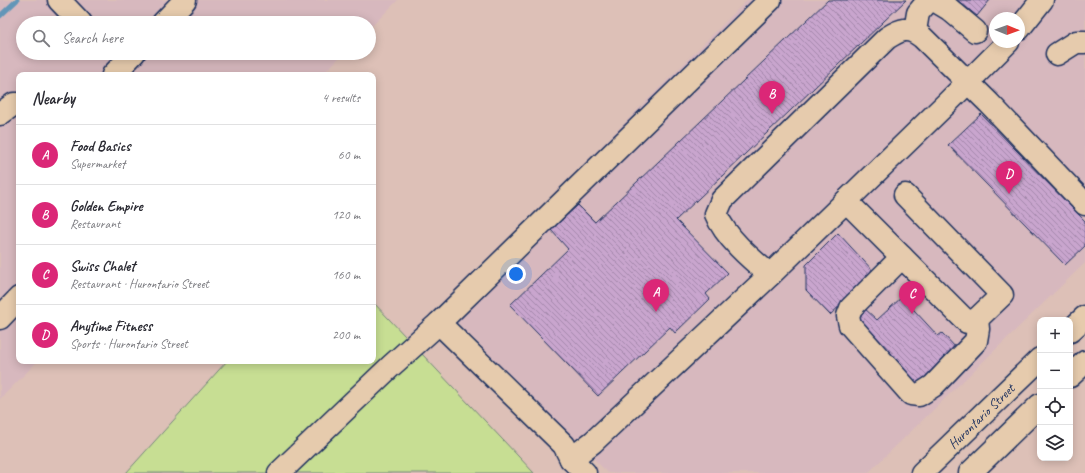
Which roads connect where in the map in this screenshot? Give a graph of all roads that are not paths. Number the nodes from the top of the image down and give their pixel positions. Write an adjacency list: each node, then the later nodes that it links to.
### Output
1 (59, 0): 7 (main road)
2 (185, 0): 8 (main road)
3 (770, 0): 27 (main road)
4 (929, 0): 10 (main road)
5 (934, 0): 11 (main road)
6 (1042, 0): 9 (main road)
7 (74, 16)
8 (170, 16)
9 (1025, 21)
10 (915, 31): 15 (main road); 22 (main road)
11 (975, 31)
12 (1085, 42): 14 (main road)
13 (1002, 48): 15 (main road)
14 (1057, 54)
15 (968, 82): 19 (main road); 20 (main road)
16 (16, 104): 17 (main road)
17 (0, 114)
18 (906, 195): 26 (main road)
19 (846, 201): 21 (main road); 22 (main road)
20 (1085, 204)
21 (902, 257): 26 (main road); 26 (main road)
22 (770, 275): 33 (main road)
23 (16, 301): 25 (main road)
24 (1085, 316): 28 (main road)
25 (0, 318)
26 (977, 319)
27 (439, 323): 33 (main road); 34 (main road)
28 (1073, 328)
29 (1085, 362): 31 (main road)
30 (1037, 363): 35 (main road, Hurontario Street)
31 (1073, 373)
32 (1037, 408): 36 (main road)
33 (578, 466)
34 (279, 473)
35 (922, 473)
36 (970, 473)

